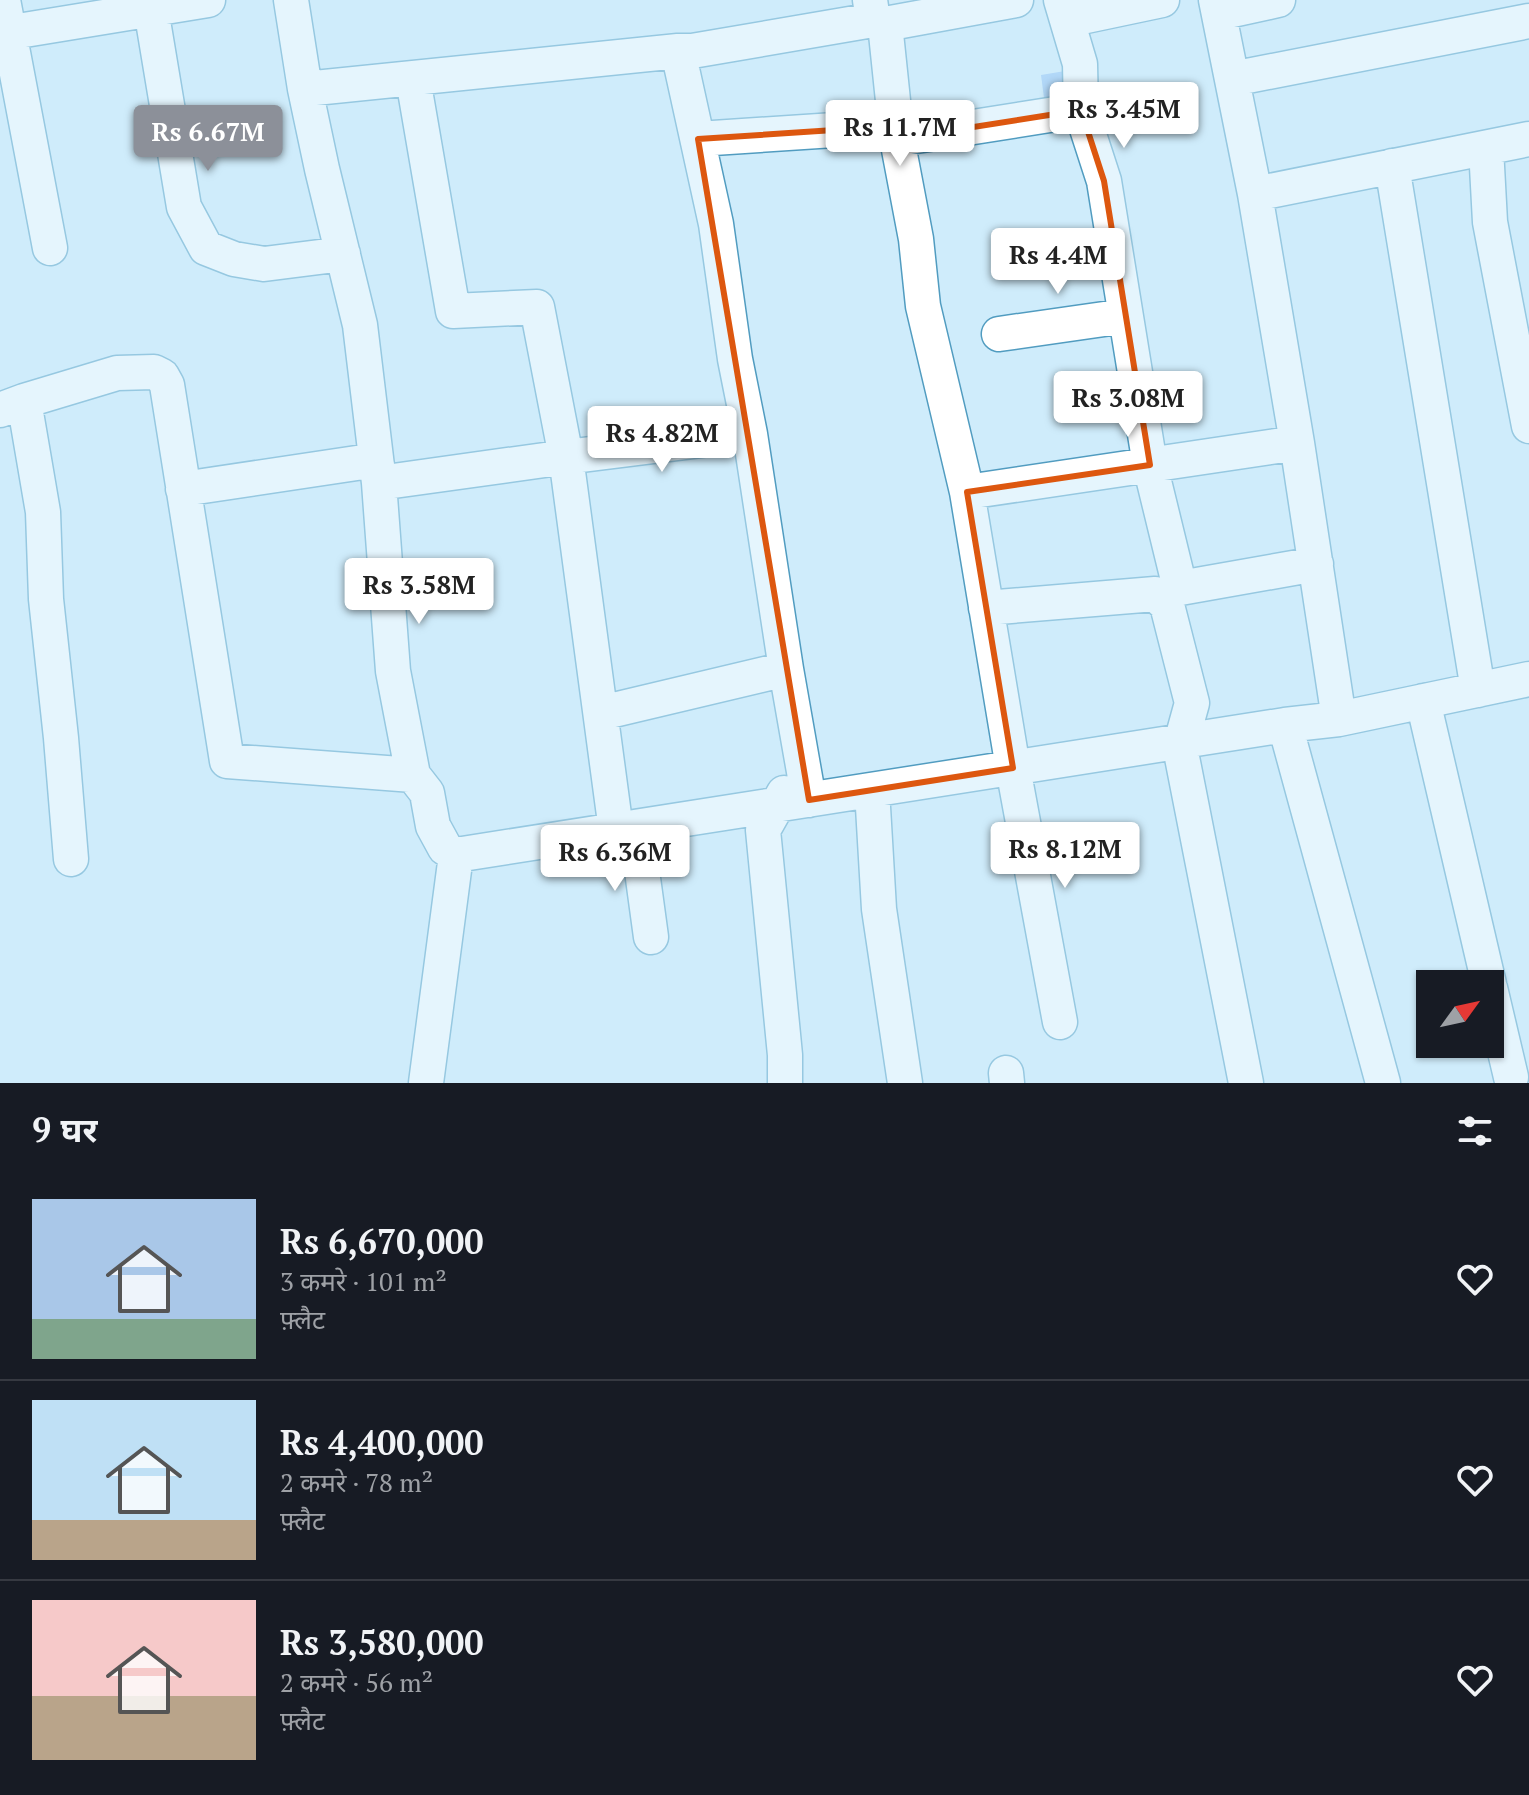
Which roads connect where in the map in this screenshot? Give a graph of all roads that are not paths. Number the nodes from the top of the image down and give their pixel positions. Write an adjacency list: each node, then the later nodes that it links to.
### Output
1 (208, 0): 8 (street)
2 (291, 0): 16 (street)
3 (1016, 0): 10 (street)
4 (1162, 0): 9 (street)
5 (1278, 0): 6 (street)
6 (1218, 6): 15 (street)
7 (96, 9): 8 (street); 12 (street)
8 (151, 9): 25 (street)
9 (1064, 10): 17 (street)
10 (876, 14): 13 (street); 18 (street)
11 (1526, 20): 15 (street)
12 (4, 22): 24 (street)
13 (678, 51): 14 (street); 19 (street)
14 (413, 79): 16 (street); 32 (street)
15 (1232, 79): 23 (street)
16 (305, 89): 25 (street)
17 (1081, 110): 18 (street); 26 (street)
18 (896, 133): 19 (street); 36 (street)
19 (698, 139): 30 (street)
20 (1529, 139): 21 (street)
21 (1486, 148): 22 (street); 29 (street)
22 (1392, 166): 23 (street); 41 (street)
23 (1255, 194): 31 (street)
24 (50, 248)
25 (343, 254): 34 (street)
26 (1125, 316): 27 (street); 33 (street)
27 (999, 334)
28 (12, 405): 35 (street); 53 (street)
29 (1529, 426)
30 (750, 434): 32 (street); 39 (street)
31 (1297, 443): 33 (street); 37 (street)
32 (566, 457): 34 (street); 43 (street)
33 (1150, 465): 36 (street); 37 (street)
34 (378, 474): 35 (street); 48 (street)
35 (183, 489): 48 (street)
36 (967, 492): 38 (street)
37 (1316, 564): 44 (street)
38 (986, 608): 46 (street); 47 (street)
39 (786, 669): 43 (street); 50 (street)
40 (1529, 679): 41 (street)
41 (1478, 690): 42 (street)
42 (1423, 701): 44 (street); 55 (street)
43 (601, 713): 51 (street)
44 (1339, 719): 45 (street)
45 (1285, 725): 46 (street); 63 (street)
46 (1179, 742): 47 (street); 62 (street)
47 (1013, 768): 49 (street); 56 (street)
48 (413, 775): 52 (street)
49 (872, 790): 50 (street); 61 (street)
50 (791, 799): 51 (street); 60 (street)
51 (616, 830): 52 (street); 54 (street)
52 (456, 855): 59 (street)
53 (71, 859)
54 (651, 937)
55 (1486, 970)
56 (1060, 1022)
57 (1504, 1047): 58 (street)
58 (1511, 1077)
59 (426, 1083)
60 (785, 1083)
61 (905, 1083)
62 (1246, 1083)
63 (1383, 1083)

